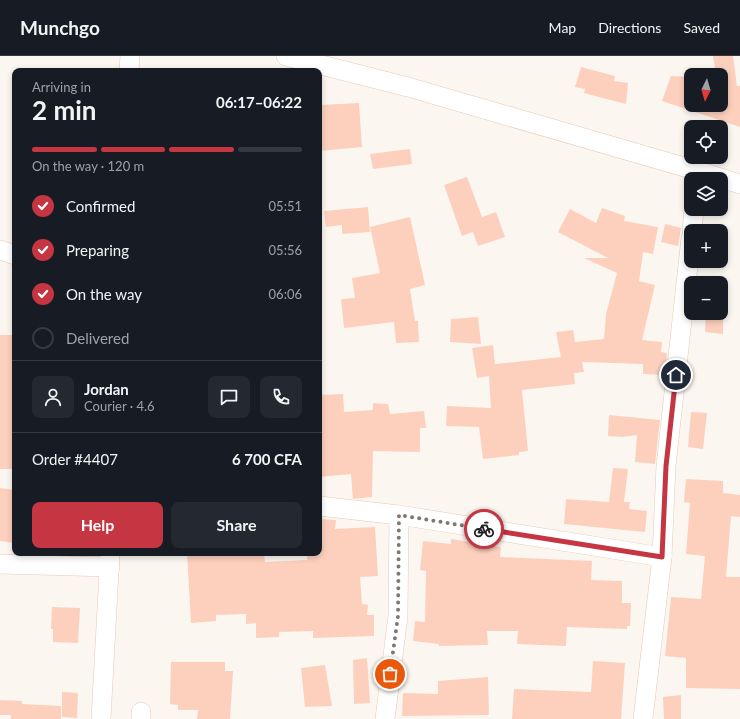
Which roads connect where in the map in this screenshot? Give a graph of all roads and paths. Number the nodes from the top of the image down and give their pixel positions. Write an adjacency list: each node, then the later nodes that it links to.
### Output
1 (130, 56): 3 (street)
2 (286, 56): 4 (street)
3 (129, 68)
4 (688, 172)
5 (728, 181): 6 (street)
6 (740, 184)
7 (0, 250): 8 (street)
8 (12, 254)
9 (688, 268): 12 (street)
10 (322, 506): 11 (street)
11 (399, 515): 12 (street); 16 (street)
12 (662, 557): 17 (street)
13 (110, 560): 14 (street); 15 (street)
14 (0, 564)
15 (102, 719)
16 (385, 719)
17 (643, 719)

